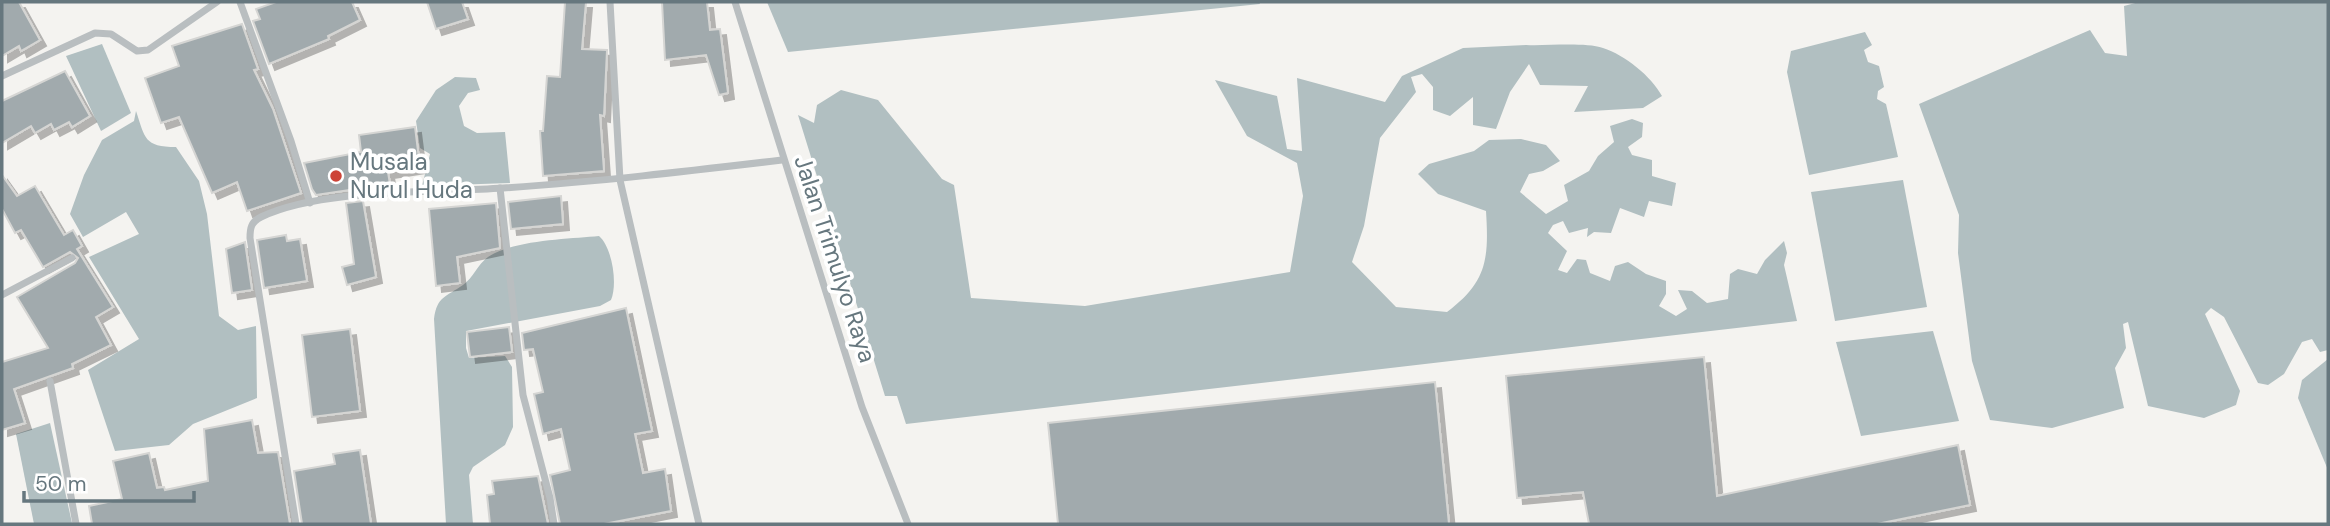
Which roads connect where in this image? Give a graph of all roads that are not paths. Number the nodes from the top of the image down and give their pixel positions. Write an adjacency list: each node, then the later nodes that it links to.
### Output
1 (217, 2): 5 (street)
2 (240, 2): 9 (street)
3 (610, 2): 7 (street)
4 (735, 2): 6 (street, Jalan Trimulyo Raya)
5 (2, 76)
6 (782, 160): 7 (street); 17 (street, Jalan Trimulyo Raya)
7 (620, 180): 8 (street); 16 (street)
8 (500, 188): 9 (street); 15 (street)
9 (310, 204): 14 (street)
10 (72, 258): 11 (street)
11 (2, 295)
12 (50, 381): 13 (street)
13 (76, 524)
14 (296, 524)
15 (554, 524)
16 (699, 524)
17 (908, 524)

